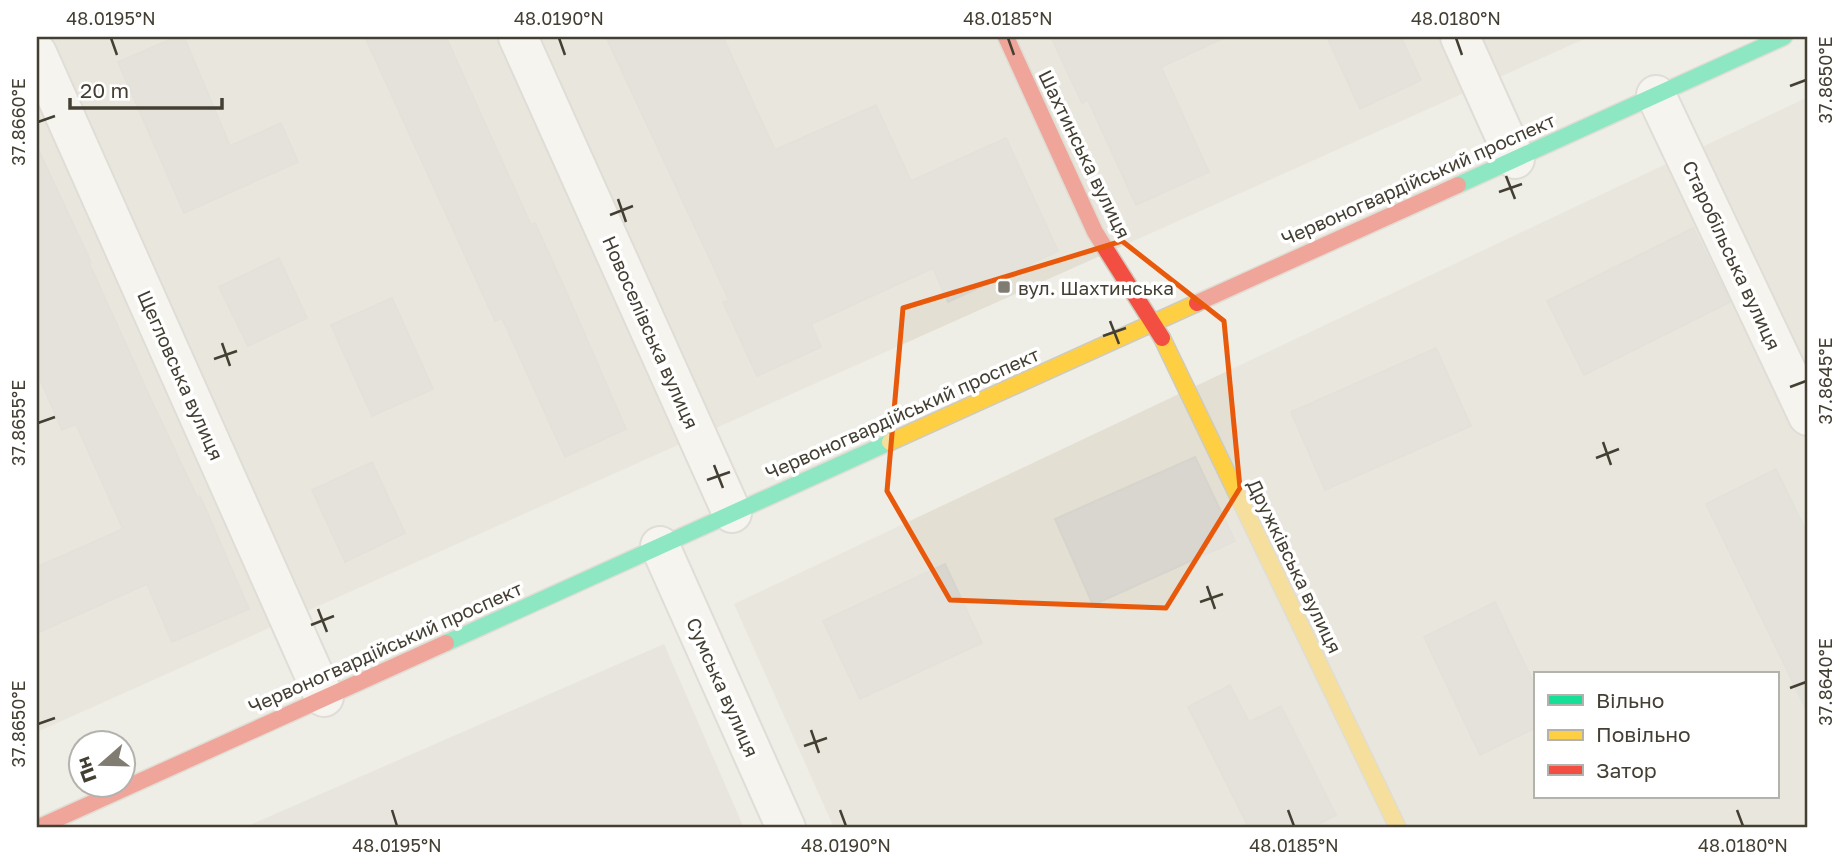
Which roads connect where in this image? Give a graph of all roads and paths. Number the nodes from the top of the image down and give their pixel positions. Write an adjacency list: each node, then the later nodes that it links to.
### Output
1 (518, 37): 10 (street, Новоселівська вулиця)
2 (1006, 37): 8 (main road, Шахтинська вулиця)
3 (1460, 37): 7 (street)
4 (1784, 37): 6 (main road, Червоногвардійський проспект)
5 (37, 53): 12 (street, Щегловська вулиця)
6 (1656, 95): 7 (main road, Червоногвардійський проспект); 9 (street, Старобільська вулиця)
7 (1515, 159): 8 (main road, Червоногвардійський проспект)
8 (1154, 322): 10 (main road, Червоногвардійський проспект); 15 (main road, Дружківська вулиця)
9 (1808, 416)
10 (732, 513): 11 (main road, Червоногвардійський проспект)
11 (660, 546): 12 (main road, Червоногвардійський проспект); 14 (street, Сумська вулиця)
12 (324, 697): 13 (main road, Червоногвардійський проспект)
13 (37, 828)
14 (786, 828)
15 (1398, 828)

